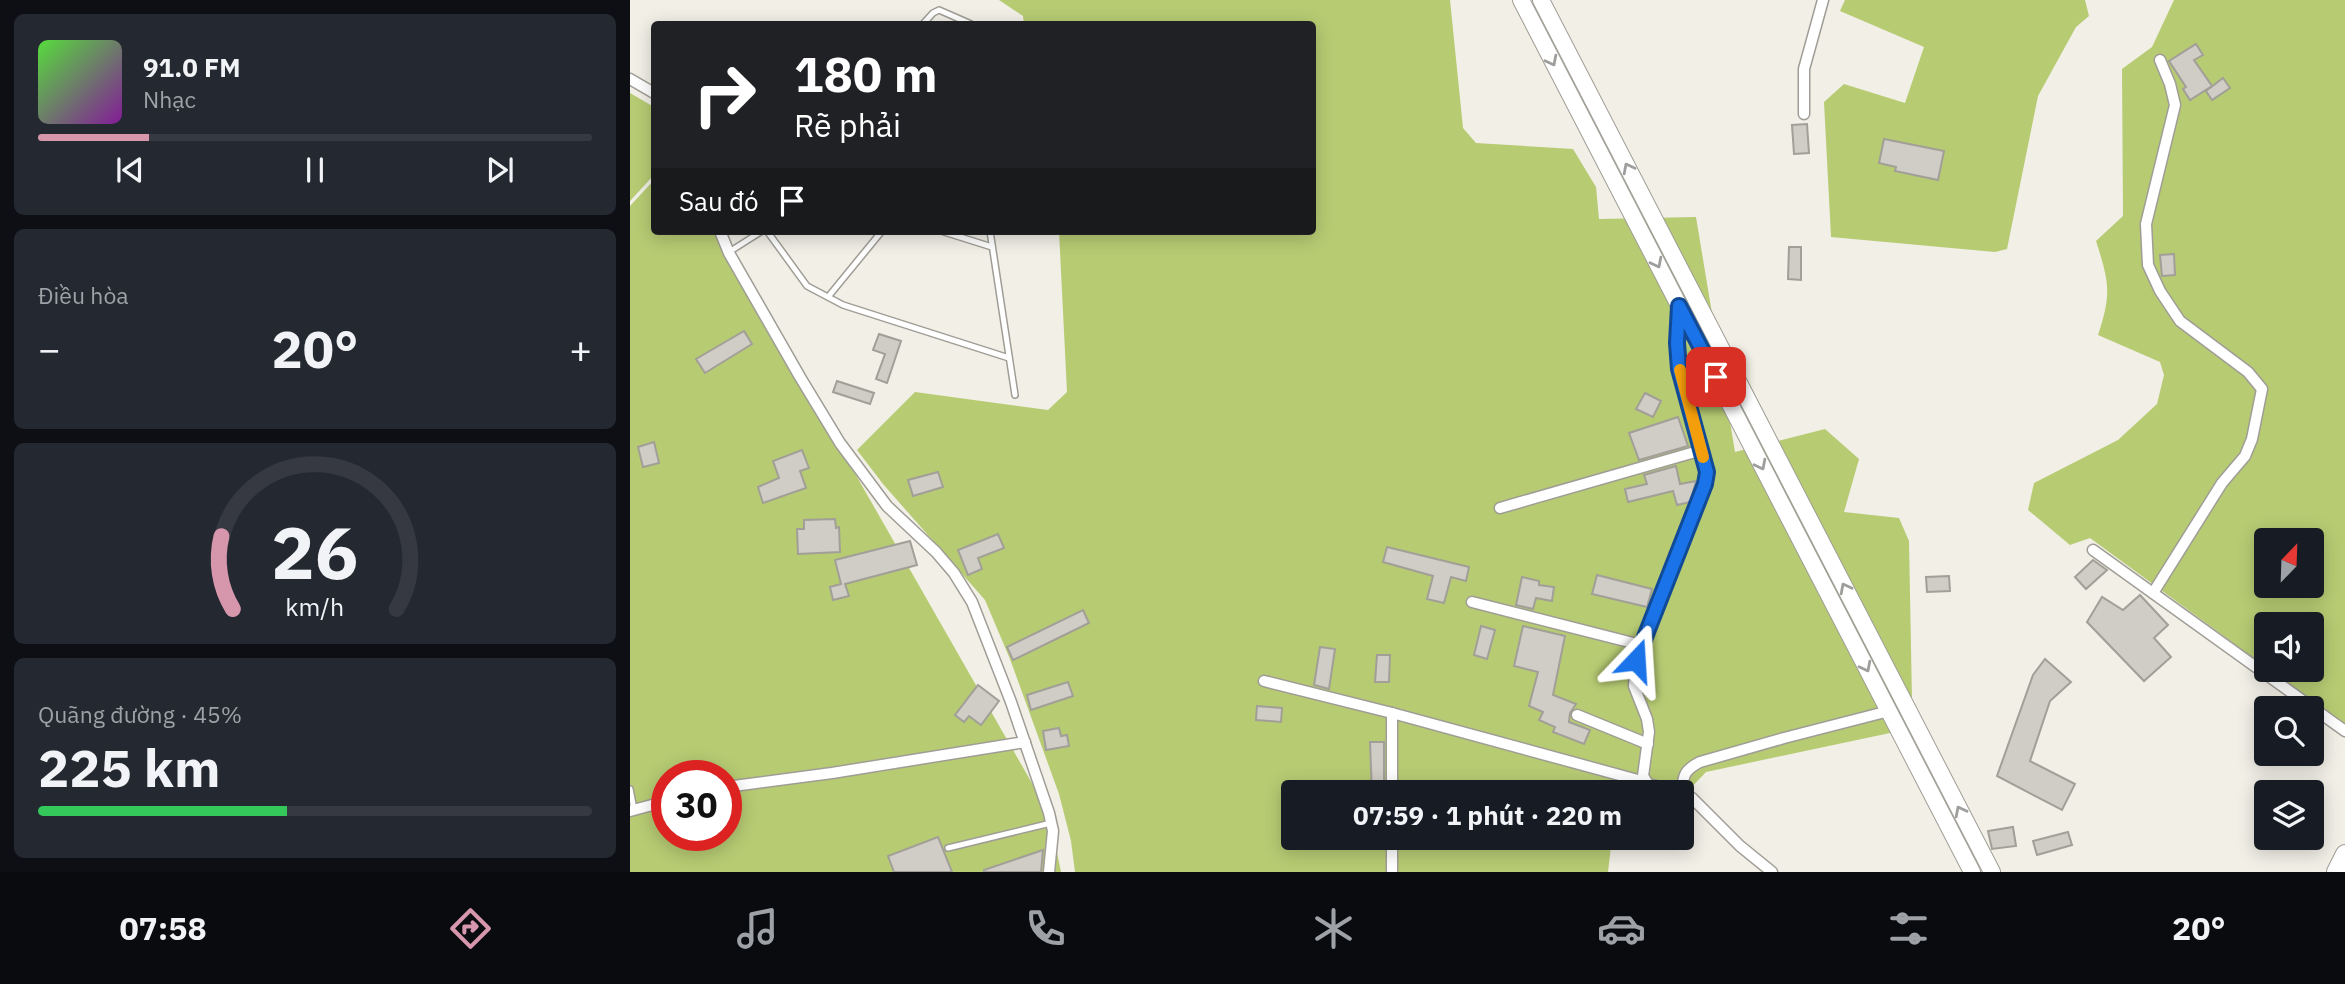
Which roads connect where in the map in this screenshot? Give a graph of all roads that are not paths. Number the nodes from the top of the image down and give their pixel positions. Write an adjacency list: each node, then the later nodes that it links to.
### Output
1 (1521, 0): 19 (main road, one-way to 19)
2 (1541, 0): 51 (main road, one-way to 2)
3 (1823, 0): 9 (street)
4 (926, 21): 5 (lane)
5 (964, 21)
6 (2160, 60): 25 (street)
7 (630, 79): 8 (street)
8 (651, 91)
9 (1804, 114)
10 (722, 235): 17 (street)
11 (757, 235): 17 (lane)
12 (767, 235): 18 (lane)
13 (879, 235): 18 (lane)
14 (954, 235): 16 (lane)
15 (990, 235): 16 (lane)
16 (992, 247): 20 (lane)
17 (729, 252): 33 (street)
18 (828, 298): 20 (lane)
19 (1679, 306): 22 (street); 29 (main road, one-way to 29)
20 (1009, 358): 21 (lane)
21 (1015, 395)
22 (1702, 450): 23 (street); 27 (street)
23 (1500, 508)
24 (2093, 550): 25 (street)
25 (2154, 593): 32 (street)
26 (1472, 602): 27 (street)
27 (1641, 645): 34 (street)
28 (1264, 681): 30 (street)
29 (1889, 711): 38 (street); 50 (main road)
30 (1392, 713): 35 (street); 36 (street)
31 (1577, 715): 34 (street)
32 (2345, 732)
33 (1025, 742): 39 (street); 44 (street)
34 (1648, 744): 37 (street)
35 (1392, 780)
36 (1638, 780)
37 (1645, 780)
38 (1684, 780)
39 (742, 785)
40 (630, 789): 43 (lane)
41 (1694, 800): 49 (street)
42 (651, 805): 43 (street)
43 (632, 810)
44 (1051, 823): 45 (lane); 47 (street)
45 (947, 848)
46 (1392, 850): 48 (street)
47 (1049, 872)
48 (1392, 872)
49 (1772, 872)
50 (1972, 872)
51 (1992, 872)

